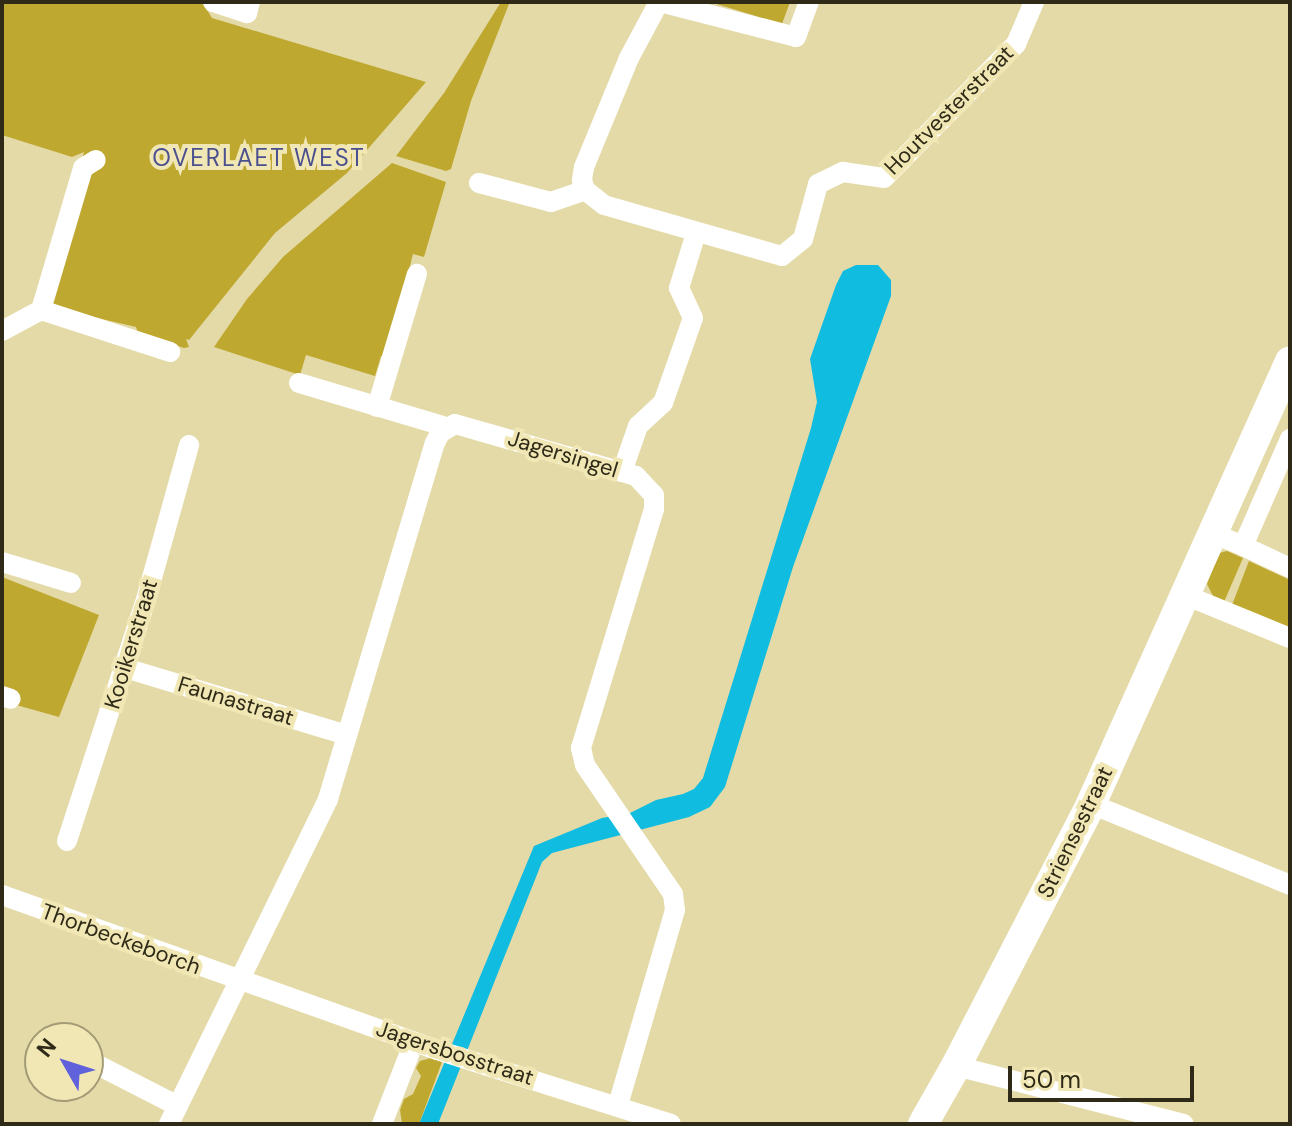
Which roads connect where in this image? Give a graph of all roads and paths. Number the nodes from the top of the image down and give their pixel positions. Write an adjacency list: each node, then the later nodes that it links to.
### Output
1 (213, 2): 2 (street)
2 (250, 2)
3 (660, 2): 4 (street); 8 (street)
4 (809, 2)
5 (1034, 2): 9 (street, Houtvesterstraat)
6 (96, 160): 11 (street)
7 (479, 183): 8 (street)
8 (585, 190): 9 (street)
9 (696, 233): 20 (street)
10 (417, 274): 16 (street)
11 (41, 310): 12 (street); 13 (street)
12 (2, 331)
13 (170, 352)
14 (1290, 362): 21 (street, Striensestraat)
15 (299, 383): 16 (street, Jagersingel)
16 (377, 407): 17 (street, Jagersingel)
17 (447, 427): 20 (street, Jagersingel); 29 (street)
18 (1290, 439): 22 (street)
19 (189, 445): 28 (street, Kooikerstraat)
20 (622, 472): 38 (street, Jagersingel)
21 (1214, 534): 22 (street); 26 (street, Striensestraat)
22 (1243, 546): 24 (street)
23 (2, 562): 25 (street)
24 (1290, 568)
25 (71, 583)
26 (1185, 595): 27 (street); 30 (street, Striensestraat)
27 (1290, 638)
28 (125, 668): 29 (street, Faunastraat); 31 (street, Kooikerstraat)
29 (347, 735): 34 (street)
30 (1091, 804): 32 (street); 36 (street, Striensestraat)
31 (67, 841)
32 (1290, 885)
33 (2, 895): 34 (street, Thorbeckeborch)
34 (241, 978): 35 (street, Jagersbosstraat); 39 (street)
35 (414, 1042): 38 (street, Jagersbosstraat); 40 (street)
36 (956, 1066): 42 (street, Striensestraat); 43 (street)
37 (104, 1070): 39 (street)
38 (618, 1105): 41 (street, Jagersbosstraat)
39 (174, 1115)
40 (382, 1124)
41 (671, 1124)
42 (923, 1124)
43 (1184, 1124)

